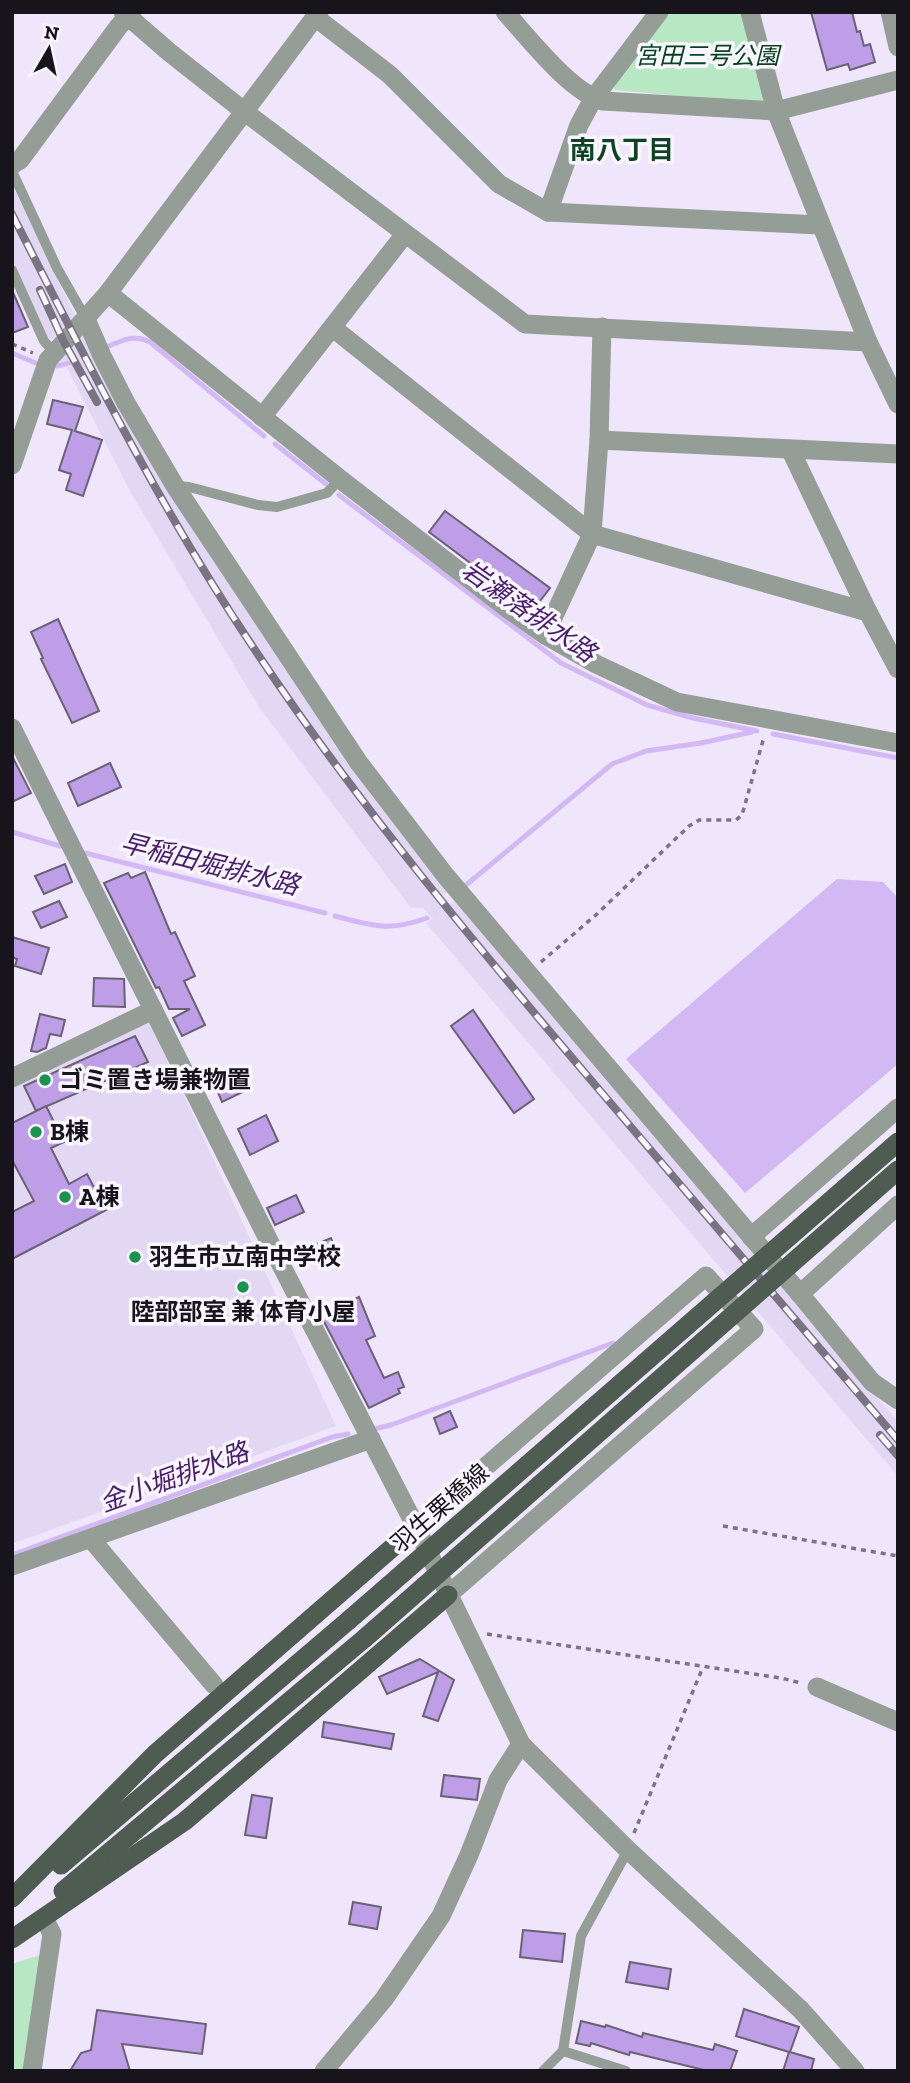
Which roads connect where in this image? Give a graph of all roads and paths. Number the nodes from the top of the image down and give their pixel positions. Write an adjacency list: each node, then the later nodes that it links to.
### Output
1 (505, 12): 9 (street)
2 (659, 12): 9 (street)
3 (750, 12): 10 (street)
4 (890, 12): 7 (street)
5 (128, 14): 11 (street); 12 (street)
6 (317, 15): 11 (street); 14 (street)
7 (898, 47)
8 (898, 80): 10 (street)
9 (593, 99): 10 (street); 14 (street)
10 (776, 111): 15 (street)
11 (245, 112): 16 (street); 18 (street)
12 (12, 166)
13 (12, 171): 19 (lane)
14 (548, 212): 15 (street)
15 (820, 225): 22 (street)
16 (405, 234): 20 (street); 21 (street)
17 (12, 270): 23 (lane)
18 (108, 293): 19 (street); 25 (street)
19 (86, 319): 23 (street); 31 (street)
20 (602, 327): 22 (street); 26 (street)
21 (333, 328): 25 (street); 32 (street)
22 (868, 342): 24 (street)
23 (54, 352): 29 (street)
24 (898, 404)
25 (261, 417): 30 (street)
26 (599, 440): 27 (street); 32 (street)
27 (790, 449): 28 (street); 33 (street)
28 (898, 454)
29 (12, 465)
30 (340, 479): 31 (lane); 34 (street)
31 (175, 486): 40 (street)
32 (592, 534): 33 (street); 34 (street)
33 (868, 612): 35 (street)
34 (545, 635): 36 (street)
35 (898, 669)
36 (769, 719): 38 (street); 40 (path)
37 (12, 728): 39 (street)
38 (898, 743)
39 (19, 759): 41 (street)
40 (529, 973): 47 (street)
41 (153, 1010): 42 (street); 50 (street)
42 (14, 1075)
43 (898, 1108): 47 (street)
44 (898, 1142): 65 (main road, 羽生栗橋線, bridge)
45 (898, 1170): 67 (main road, 羽生栗橋線, bridge)
46 (898, 1205): 48 (street)
47 (751, 1237): 48 (street)
48 (800, 1294): 49 (street)
49 (898, 1400)
50 (371, 1439): 52 (street); 53 (street)
51 (723, 1526): 54 (path)
52 (416, 1527): 56 (street); 56 (street); 64 (main road)
53 (91, 1539): 55 (street); 59 (street)
54 (898, 1556)
55 (12, 1566)
56 (448, 1595): 57 (street); 66 (main road)
57 (466, 1633): 58 (path); 62 (street)
58 (703, 1667): 60 (path); 63 (path)
59 (214, 1685)
60 (817, 1687): 61 (street)
61 (898, 1722)
62 (521, 1744): 63 (street); 71 (street)
63 (628, 1850): 69 (lane); 74 (street)
64 (12, 1898)
65 (12, 1907)
66 (44, 1917): 68 (main road); 70 (street)
67 (12, 1933)
68 (12, 1939)
69 (563, 2051): 72 (lane); 73 (lane)
70 (32, 2071)
71 (324, 2071)
72 (543, 2071)
73 (626, 2071)
74 (855, 2071)

